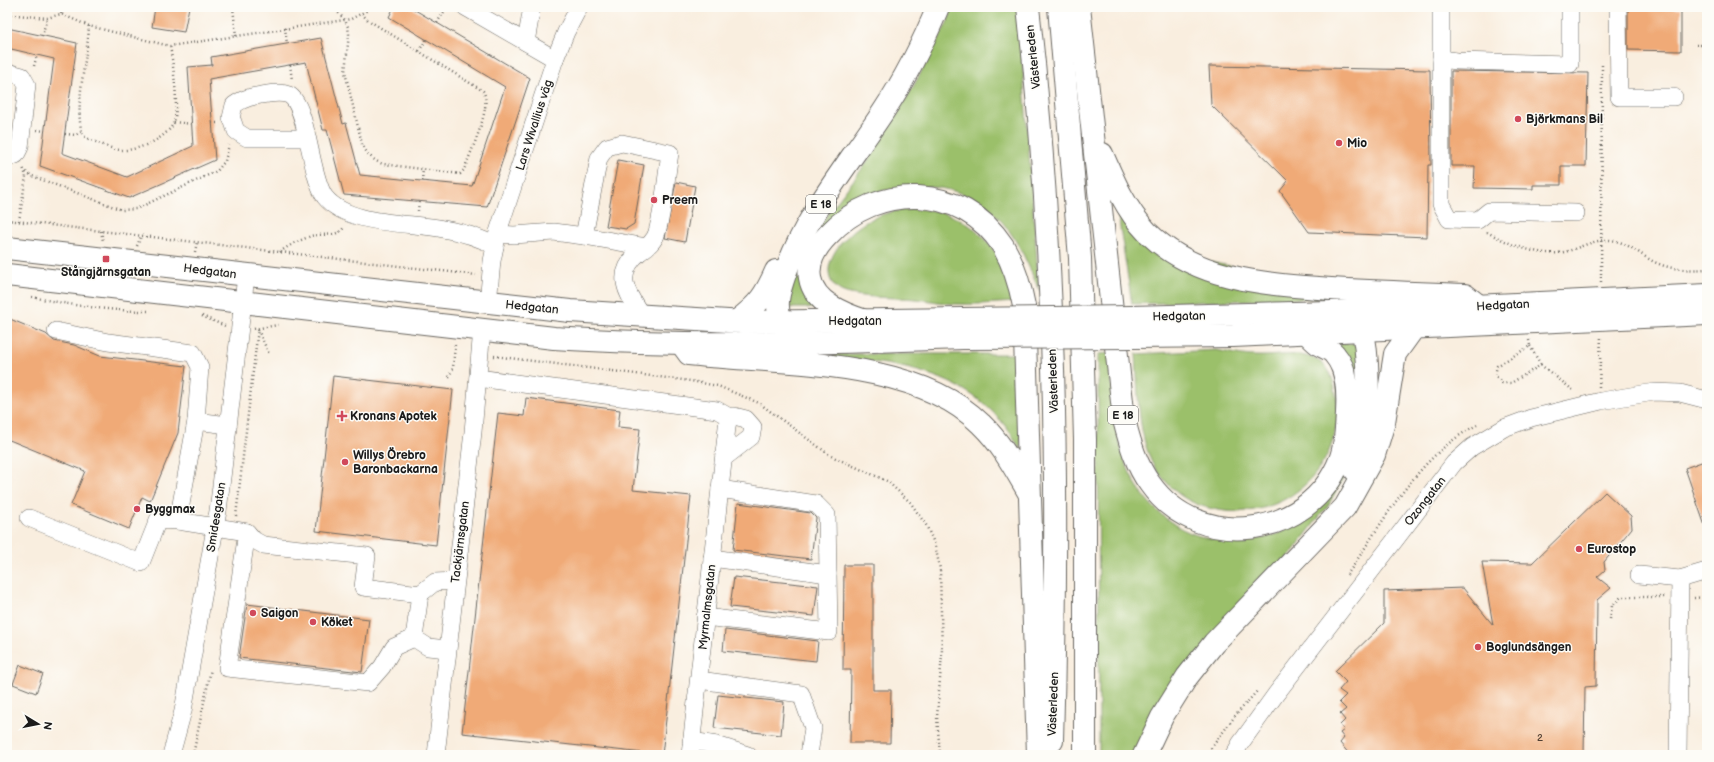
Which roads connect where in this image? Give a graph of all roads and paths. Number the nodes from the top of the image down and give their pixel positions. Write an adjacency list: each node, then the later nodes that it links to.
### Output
1 (62, 7): 17 (path)
2 (233, 7): 25 (path)
3 (333, 7): 20 (path)
4 (371, 7): 18 (path)
5 (447, 7): 21 (path)
6 (465, 7): 27 (street)
7 (532, 7): 27 (street)
8 (579, 7): 33 (street, Lars Wivallius väg)
9 (938, 7): 60 (main road, E 18)
10 (1028, 7): 127 (main road, Västerleden)
11 (1059, 7): 128 (main road)
12 (1079, 7): 43 (main road, E 18)
13 (1441, 7): 34 (street)
14 (1570, 7): 34 (street)
15 (1618, 7): 37 (street)
16 (7, 14): 19 (path)
17 (61, 14): 19 (path); 22 (path)
18 (362, 14): 20 (path); 32 (path)
19 (47, 18): 24 (path)
20 (345, 20): 23 (path); 46 (path)
21 (437, 23)
22 (90, 26): 30 (path); 41 (path)
23 (285, 28): 25 (path); 28 (path)
24 (42, 36)
25 (236, 36): 30 (path)
26 (426, 40): 32 (path)
27 (526, 42): 33 (street)
28 (287, 44)
29 (1696, 45): 31 (path)
30 (170, 46): 38 (path)
31 (1707, 46)
32 (419, 51): 46 (path)
33 (555, 59): 55 (street, Lars Wivallius väg)
34 (1441, 59): 52 (street)
35 (1602, 61): 56 (path)
36 (7, 72): 45 (street)
37 (1674, 97)
38 (174, 122): 39 (path); 41 (path)
39 (192, 124)
40 (236, 131): 44 (street); 44 (street); 47 (path)
41 (81, 132): 42 (path)
42 (65, 134)
43 (1094, 136): 69 (main road, E 18); 83 (main road, E 18)
44 (307, 138): 50 (street)
45 (12, 156): 47 (path)
46 (423, 169): 48 (path)
47 (26, 172): 53 (path)
48 (422, 181)
49 (1576, 213): 52 (street)
50 (352, 215): 55 (street); 59 (path)
51 (7, 220): 53 (path)
52 (1478, 220): 56 (path)
53 (19, 221): 59 (path)
54 (584, 236): 55 (street); 57 (street); 57 (street)
55 (497, 240): 64 (street, Lars Wivallius väg)
56 (1601, 240): 61 (path); 65 (path)
57 (646, 247): 71 (street)
58 (7, 248): 63 (main road, Hedgatan)
59 (280, 252): 64 (path)
60 (788, 264): 72 (main road, E 18); 73 (main road, E 18)
61 (1707, 269)
62 (7, 275): 67 (main road, Hedgatan)
63 (246, 276): 67 (street, Smidesgatan); 68 (main road, Hedgatan)
64 (490, 276): 68 (street, Lars Wivallius väg)
65 (1601, 289)
66 (1707, 295): 69 (main road, Hedgatan)
67 (243, 302): 78 (main road, Hedgatan); 98 (street, Smidesgatan)
68 (488, 303): 71 (main road, Hedgatan); 78 (main road)
69 (1479, 306): 75 (main road, Hedgatan)
70 (1707, 314): 80 (main road, Hedgatan)
71 (642, 316): 72 (main road, Hedgatan)
72 (740, 321): 73 (main road, Hedgatan)
73 (783, 321): 74 (main road, Hedgatan); 85 (main road, E 18)
74 (865, 321): 79 (main road, Hedgatan); 102 (main road, E 18)
75 (1363, 321): 76 (main road, Hedgatan); 80 (main road, Hedgatan); 83 (main road, Hedgatan); 100 (main road)
76 (1132, 327): 79 (main road, Hedgatan, bridge); 83 (main road, Hedgatan)
77 (258, 329): 89 (path)
78 (482, 329): 86 (main road, Hedgatan); 92 (street, Tackjärnsgatan)
79 (963, 329): 85 (main road, Hedgatan)
80 (1413, 329): 100 (main road)
81 (56, 331): 97 (street)
82 (1601, 332): 95 (path)
83 (1306, 333)
84 (1529, 340): 88 (path)
85 (807, 342): 86 (main road, Hedgatan)
86 (681, 343): 102 (main road, E 18)
87 (456, 345): 91 (path)
88 (1530, 346): 90 (path); 90 (path)
89 (269, 354)
90 (1541, 365): 93 (path)
91 (449, 376)
92 (478, 378): 96 (street); 112 (street, Tackjärnsgatan)
93 (1574, 391)
94 (1707, 400): 95 (street, Ozongatan)
95 (1601, 401): 130 (street, Ozongatan)
96 (731, 418): 99 (street, Myrmalmsgatan); 99 (street)
97 (196, 421): 98 (street); 104 (street)
98 (228, 425): 105 (street, Smidesgatan)
99 (724, 458): 101 (street, Myrmalmsgatan)
100 (1356, 486): 129 (main road)
101 (720, 489): 107 (street, Myrmalmsgatan); 109 (street)
102 (1031, 496): 126 (main road, E 18)
103 (29, 518): 104 (street)
104 (178, 521): 105 (street)
105 (216, 526): 106 (street); 122 (street, Smidesgatan)
106 (247, 532): 113 (street); 118 (street)
107 (712, 558): 109 (street); 116 (street, Myrmalmsgatan)
108 (1707, 571): 111 (street)
109 (828, 574): 116 (street)
110 (1639, 575): 111 (street)
111 (1680, 579): 115 (street)
112 (455, 581): 113 (street); 119 (street, Tackjärnsgatan)
113 (420, 594): 118 (street)
114 (1707, 597): 115 (path)
115 (1680, 598): 117 (path); 131 (street)
116 (705, 617): 120 (street, Myrmalmsgatan)
117 (1610, 619)
118 (414, 638): 119 (street)
119 (447, 649): 123 (street, Tackjärnsgatan)
120 (699, 680): 121 (street, Myrmalmsgatan); 125 (street)
121 (690, 748): 124 (street)
122 (171, 755)
123 (436, 755)
124 (748, 755)
125 (809, 755)
126 (1038, 755)
127 (1051, 755)
128 (1085, 755)
129 (1144, 755)
130 (1234, 755)
131 (1678, 755)

